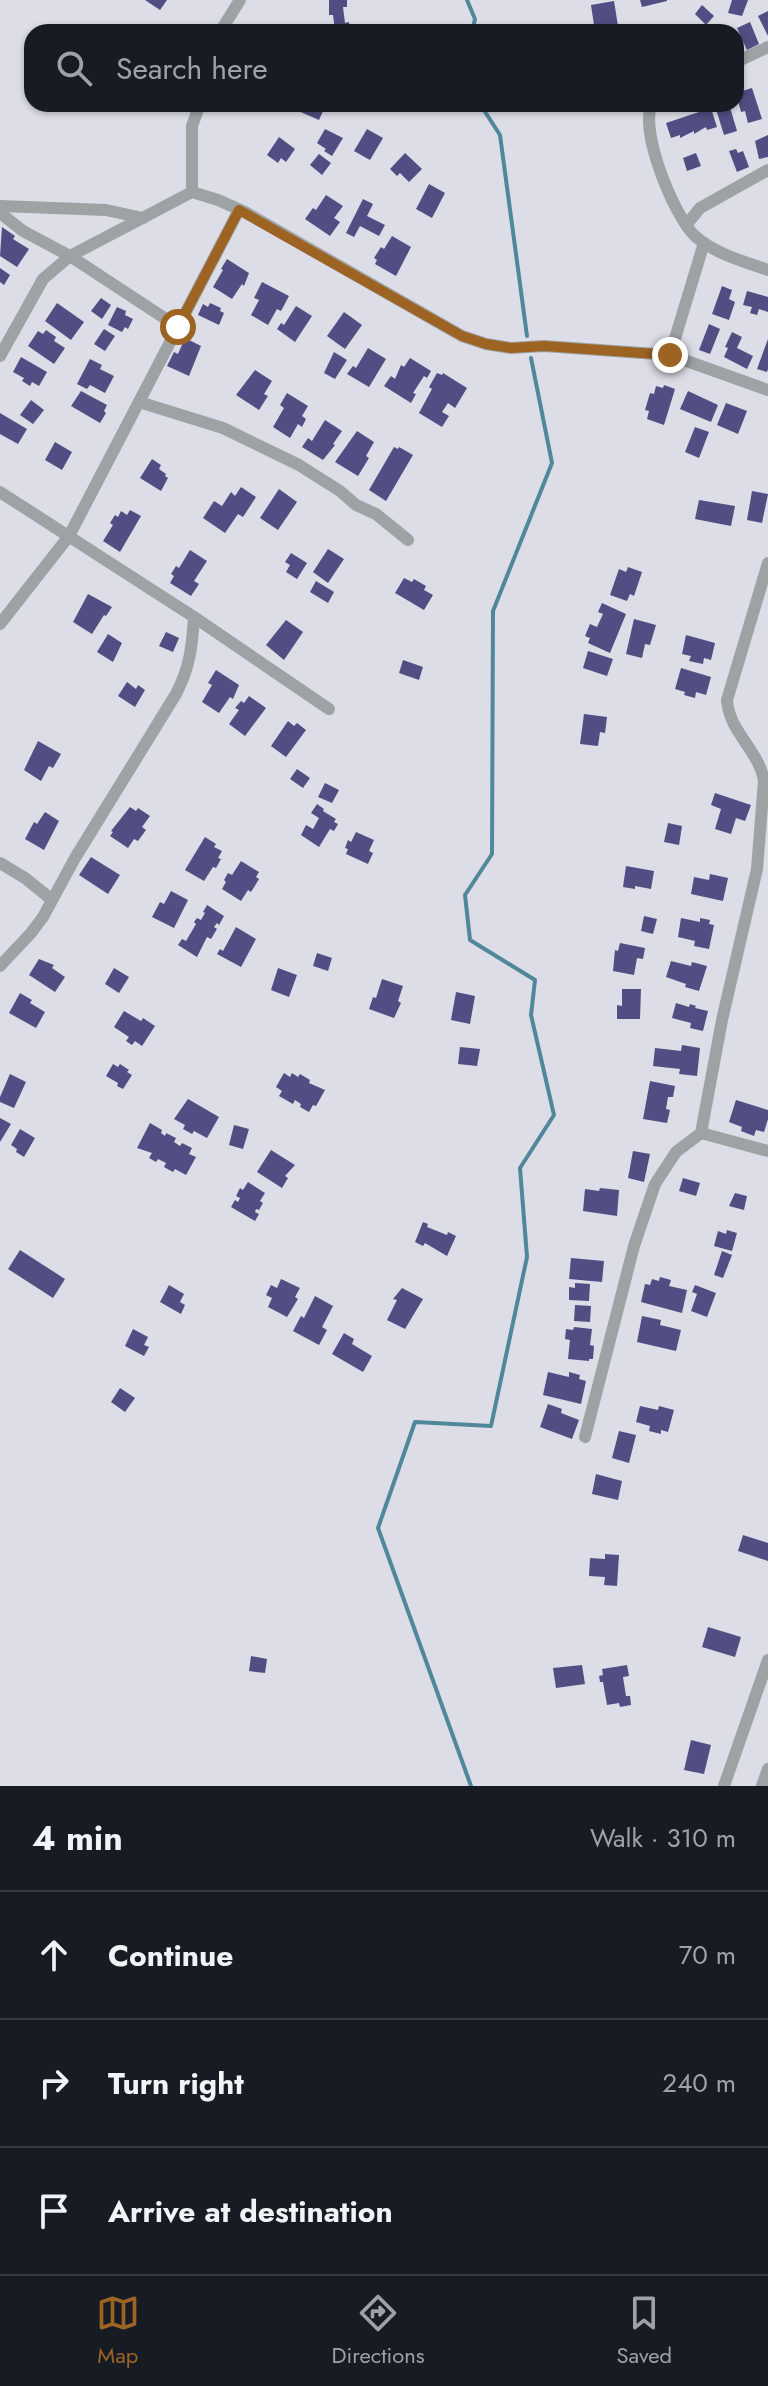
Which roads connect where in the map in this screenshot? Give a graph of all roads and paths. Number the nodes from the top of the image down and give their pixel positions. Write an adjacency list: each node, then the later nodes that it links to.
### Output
1 (240, 0): 2 (street)
2 (225, 24)
3 (768, 47): 4 (street)
4 (744, 58)
5 (197, 112): 8 (street)
6 (649, 112): 13 (street)
7 (768, 170): 13 (street)
8 (192, 192): 10 (street); 12 (street)
9 (0, 206): 12 (street)
10 (239, 210): 17 (street); 18 (street)
11 (0, 213): 15 (street)
12 (143, 218): 15 (street)
13 (687, 224): 14 (street)
14 (704, 243): 16 (street); 18 (street)
15 (70, 256): 17 (street); 19 (street)
16 (768, 270)
17 (178, 327): 21 (street)
18 (670, 355): 20 (street)
19 (0, 356)
20 (768, 390)
21 (139, 402): 23 (street); 24 (street)
22 (0, 492): 23 (street)
23 (69, 536): 26 (street); 27 (street)
24 (408, 540)
25 (768, 563): 32 (street)
26 (194, 617): 28 (street); 30 (street)
27 (0, 624)
28 (329, 709)
29 (0, 863): 30 (street)
30 (51, 899): 31 (street)
31 (0, 966)
32 (701, 1133): 33 (street); 34 (street)
33 (768, 1151)
34 (585, 1437)
35 (768, 1660): 37 (street)
36 (768, 1769): 38 (street)
37 (724, 1786)
38 (762, 1786)

